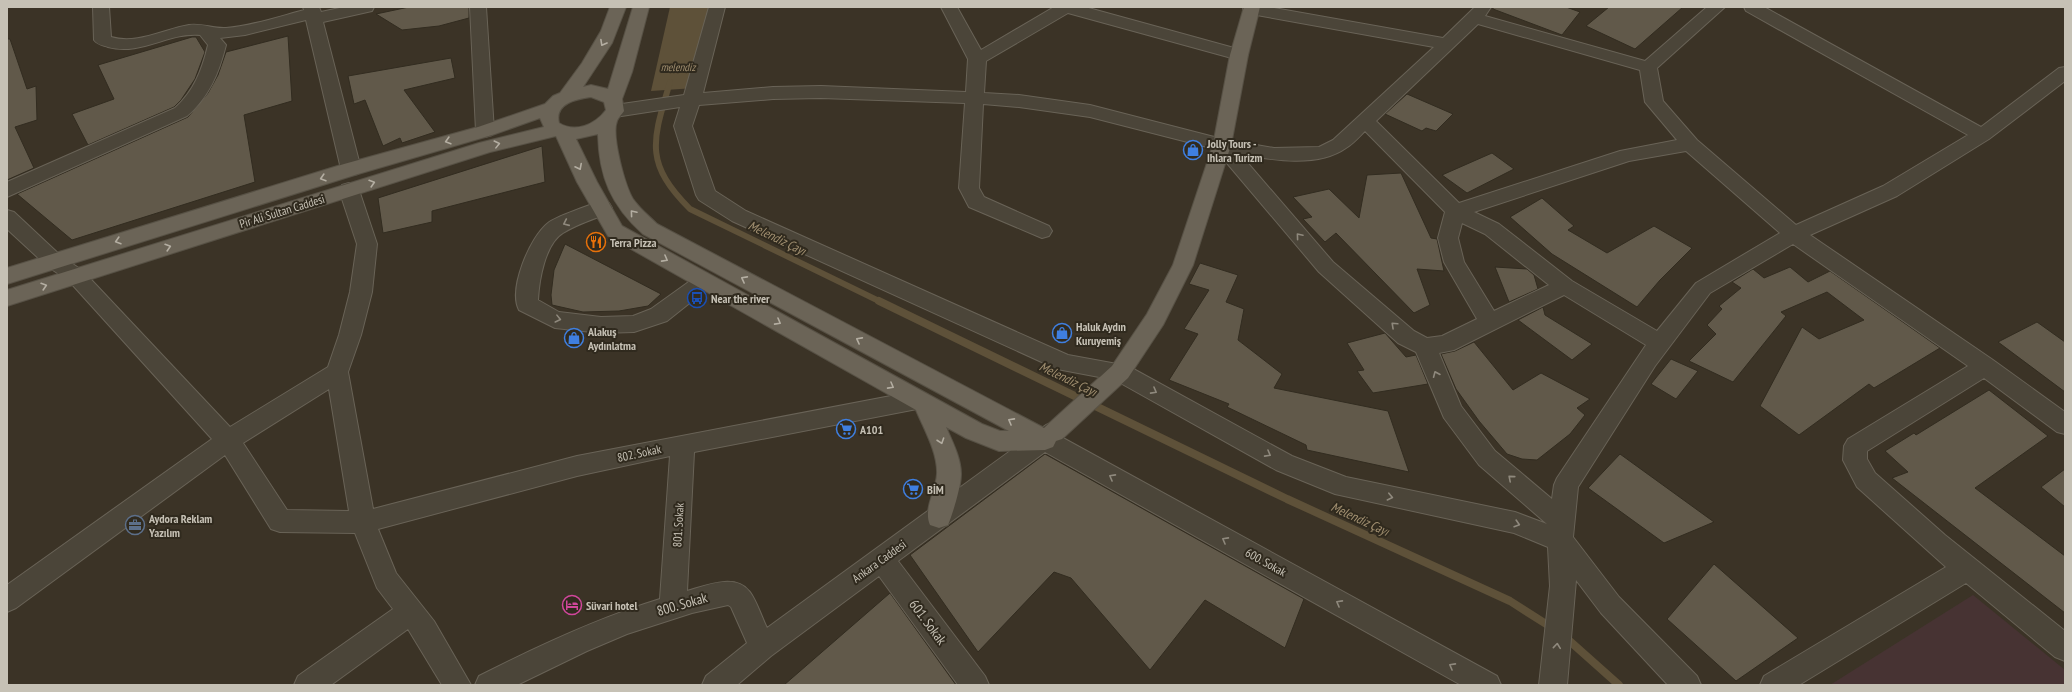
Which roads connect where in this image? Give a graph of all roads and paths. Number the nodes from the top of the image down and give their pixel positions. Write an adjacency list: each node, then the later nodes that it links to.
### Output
1 (101, 7): 14 (street)
2 (366, 7): 13 (street)
3 (478, 7): 26 (street)
4 (618, 7): 20 (main road, one-way to 20)
5 (641, 7): 24 (main road)
6 (717, 7): 22 (street)
7 (949, 7): 17 (street)
8 (1067, 7): 16 (street); 17 (street)
9 (1717, 7): 18 (street)
10 (1752, 7): 28 (street)
11 (1252, 8): 15 (street); 16 (main road)
12 (1479, 12): 15 (street); 18 (street)
13 (313, 13): 14 (street); 31 (street)
14 (206, 31): 32 (street)
15 (1447, 44): 25 (street)
16 (1239, 55): 29 (main road)
17 (977, 59): 21 (street)
18 (1648, 67): 30 (street)
19 (2065, 72): 28 (street)
20 (567, 96): 23 (main road); 24 (main road)
21 (976, 98): 22 (street); 29 (street); 36 (street)
22 (684, 102): 24 (street); 49 (street)
23 (552, 108): 26 (main road); 27 (main road)
24 (612, 110): 27 (main road, Pir Ali Sultan Caddesi); 52 (main road, one-way to 24)
25 (1365, 121): 29 (street); 34 (street)
26 (485, 131): 31 (main road, one-way to 31)
27 (560, 131): 31 (main road, Pir Ali Sultan Caddesi, one-way to 27); 33 (main road, one-way to 33)
28 (1982, 135): 37 (street)
29 (1222, 144): 46 (street, one-way to 29); 49 (main road)
30 (1690, 144): 34 (street); 37 (street)
31 (350, 180): 38 (main road, one-way to 38); 40 (main road, Pir Ali Sultan Caddesi, one-way to 31); 48 (street)
32 (7, 190)
33 (602, 208): 41 (main road, one-way to 41); 41 (street, one-way to 41)
34 (1454, 211): 42 (street); 44 (street)
35 (7, 217): 38 (street)
36 (1042, 231)
37 (1794, 234): 45 (street); 47 (street)
38 (54, 261): 39 (main road); 40 (street)
39 (7, 276)
40 (76, 276): 43 (main road, Pir Ali Sultan Caddesi, one-way to 40); 53 (street)
41 (704, 281): 50 (main road, one-way to 50)
42 (1565, 286): 44 (street); 45 (street)
43 (7, 298)
44 (1490, 323): 46 (street)
45 (1660, 343): 57 (street)
46 (1425, 347): 57 (street, one-way to 46)
47 (1986, 366): 51 (street); 59 (street)
48 (337, 372): 53 (street); 56 (street)
49 (1120, 372): 52 (main road); 57 (street, one-way to 57)
50 (922, 403): 52 (main road); 54 (street, 802. Sokak); 55 (main road, one-way to 55)
51 (2065, 426)
52 (1050, 436): 55 (street, Ankara Caddesi); 70 (street, 600. Sokak, one-way to 52)
53 (228, 440): 56 (street, 802. Sokak); 60 (street)
54 (683, 444): 56 (street, 802. Sokak); 61 (street, 801. Sokak)
55 (939, 517): 58 (street, Ankara Caddesi)
56 (364, 522): 62 (street)
57 (1561, 531): 71 (street, one-way to 57); 72 (street)
58 (881, 559): 63 (street, Ankara Caddesi); 69 (street, 601. Sokak)
59 (1967, 568): 64 (street); 73 (street)
60 (7, 600)
61 (673, 606): 63 (street, 800. Sokak); 67 (street, 800. Sokak)
62 (410, 612): 65 (street); 66 (street)
63 (762, 647): 68 (street, Ankara Caddesi)
64 (2065, 648)
65 (308, 685)
66 (457, 685)
67 (489, 685)
68 (716, 685)
69 (975, 685)
70 (1487, 685)
71 (1553, 685)
72 (1687, 685)
73 (1774, 685)

